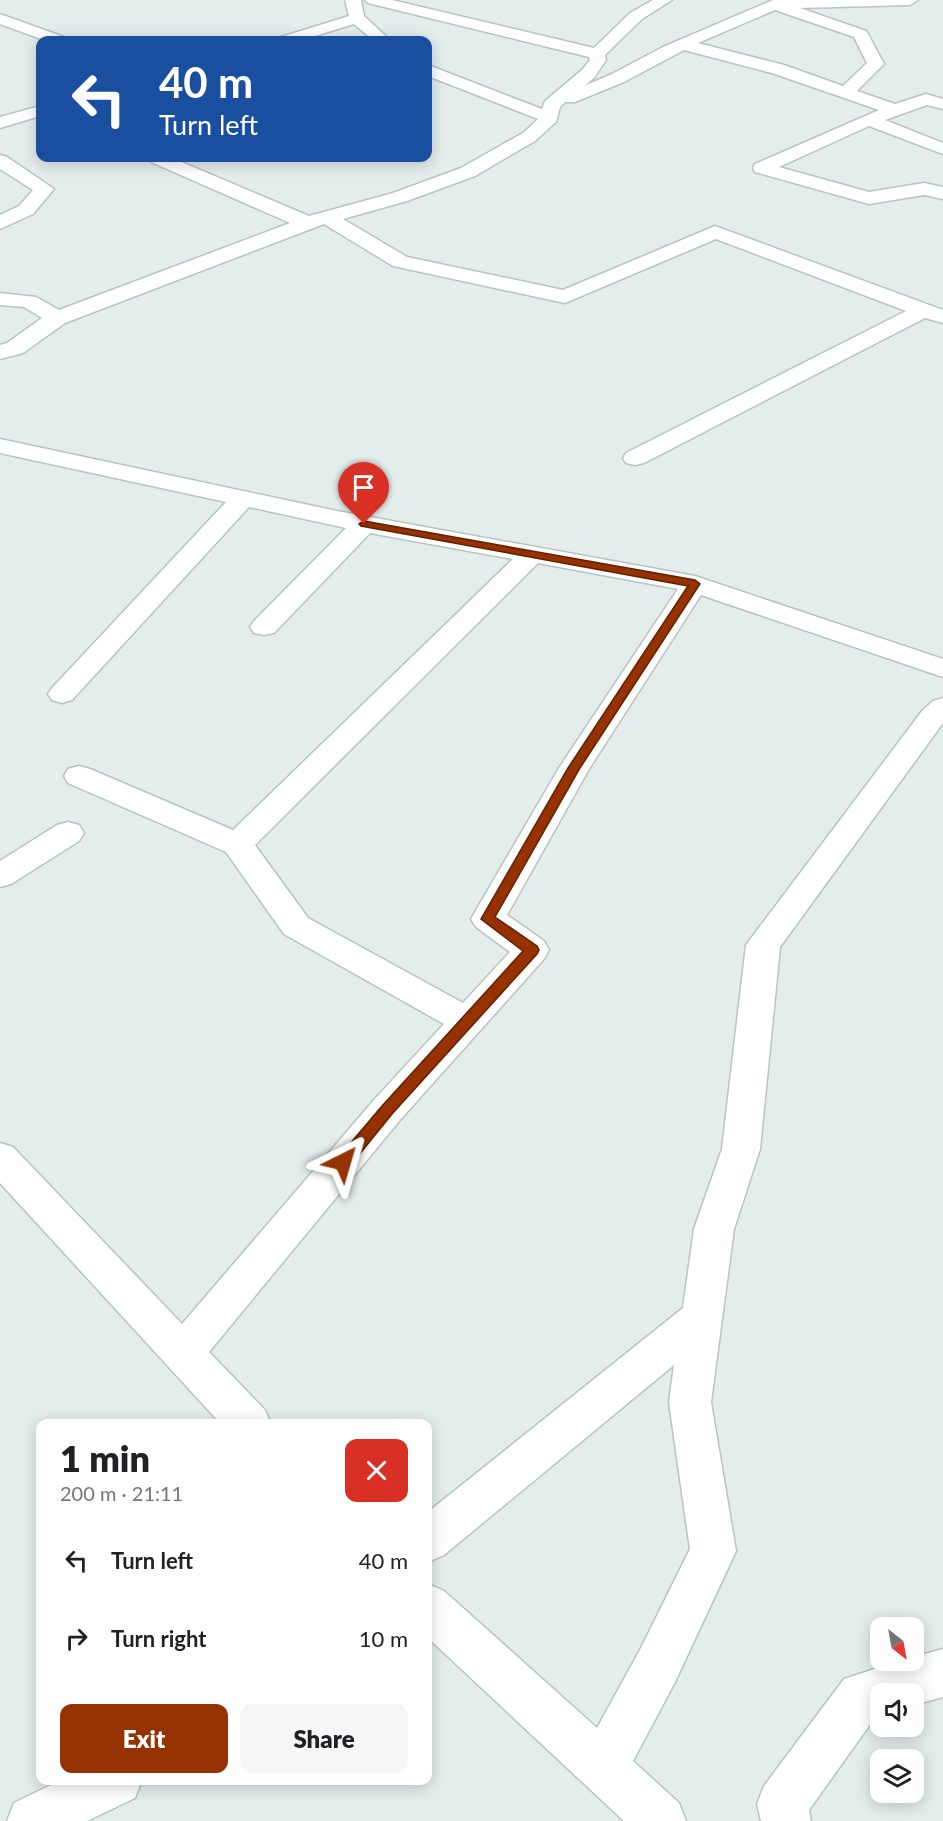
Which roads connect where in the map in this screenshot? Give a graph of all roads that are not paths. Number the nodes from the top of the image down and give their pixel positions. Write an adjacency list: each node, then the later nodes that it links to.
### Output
1 (353, 0): 7 (street)
2 (373, 0): 13 (street)
3 (664, 0): 13 (street)
4 (748, 0): 6 (street)
5 (910, 0): 6 (street)
6 (781, 2): 12 (street); 15 (street)
7 (357, 18): 10 (street); 11 (street)
8 (0, 19): 9 (street)
9 (47, 36)
10 (300, 36)
11 (377, 36)
12 (685, 45): 15 (street); 18 (street)
13 (597, 54): 18 (street)
14 (432, 71): 18 (street)
15 (846, 93): 17 (street)
16 (943, 104): 17 (street)
17 (895, 110): 20 (street)
18 (550, 111): 26 (street)
19 (36, 112): 21 (street)
20 (869, 120): 22 (street); 25 (street)
21 (0, 123)
22 (943, 149)
23 (0, 161): 27 (street)
24 (167, 162): 28 (street)
25 (943, 193)
26 (328, 218): 28 (street); 30 (street)
27 (0, 223)
28 (307, 223): 31 (street)
29 (0, 299): 31 (street)
30 (934, 313): 34 (street)
31 (57, 318): 32 (street)
32 (0, 352)
33 (0, 446): 35 (street)
34 (635, 458)
35 (243, 500): 36 (street); 41 (street)
36 (364, 524): 37 (street); 39 (street)
37 (532, 555): 38 (street); 45 (street)
38 (695, 584): 40 (street); 47 (street)
39 (264, 627)
40 (943, 668)
41 (62, 694)
42 (943, 707): 49 (street)
43 (79, 776): 45 (street)
44 (68, 833): 46 (street)
45 (237, 844): 47 (street)
46 (0, 876)
47 (467, 1021): 50 (street)
48 (0, 1158): 50 (street)
49 (701, 1318): 52 (street); 55 (street)
50 (183, 1353): 51 (street)
51 (245, 1419)
52 (432, 1537)
53 (434, 1621): 55 (street)
54 (943, 1673): 59 (street)
55 (603, 1766): 58 (street)
56 (107, 1785): 57 (street)
57 (32, 1821)
58 (661, 1821)
59 (786, 1821)

